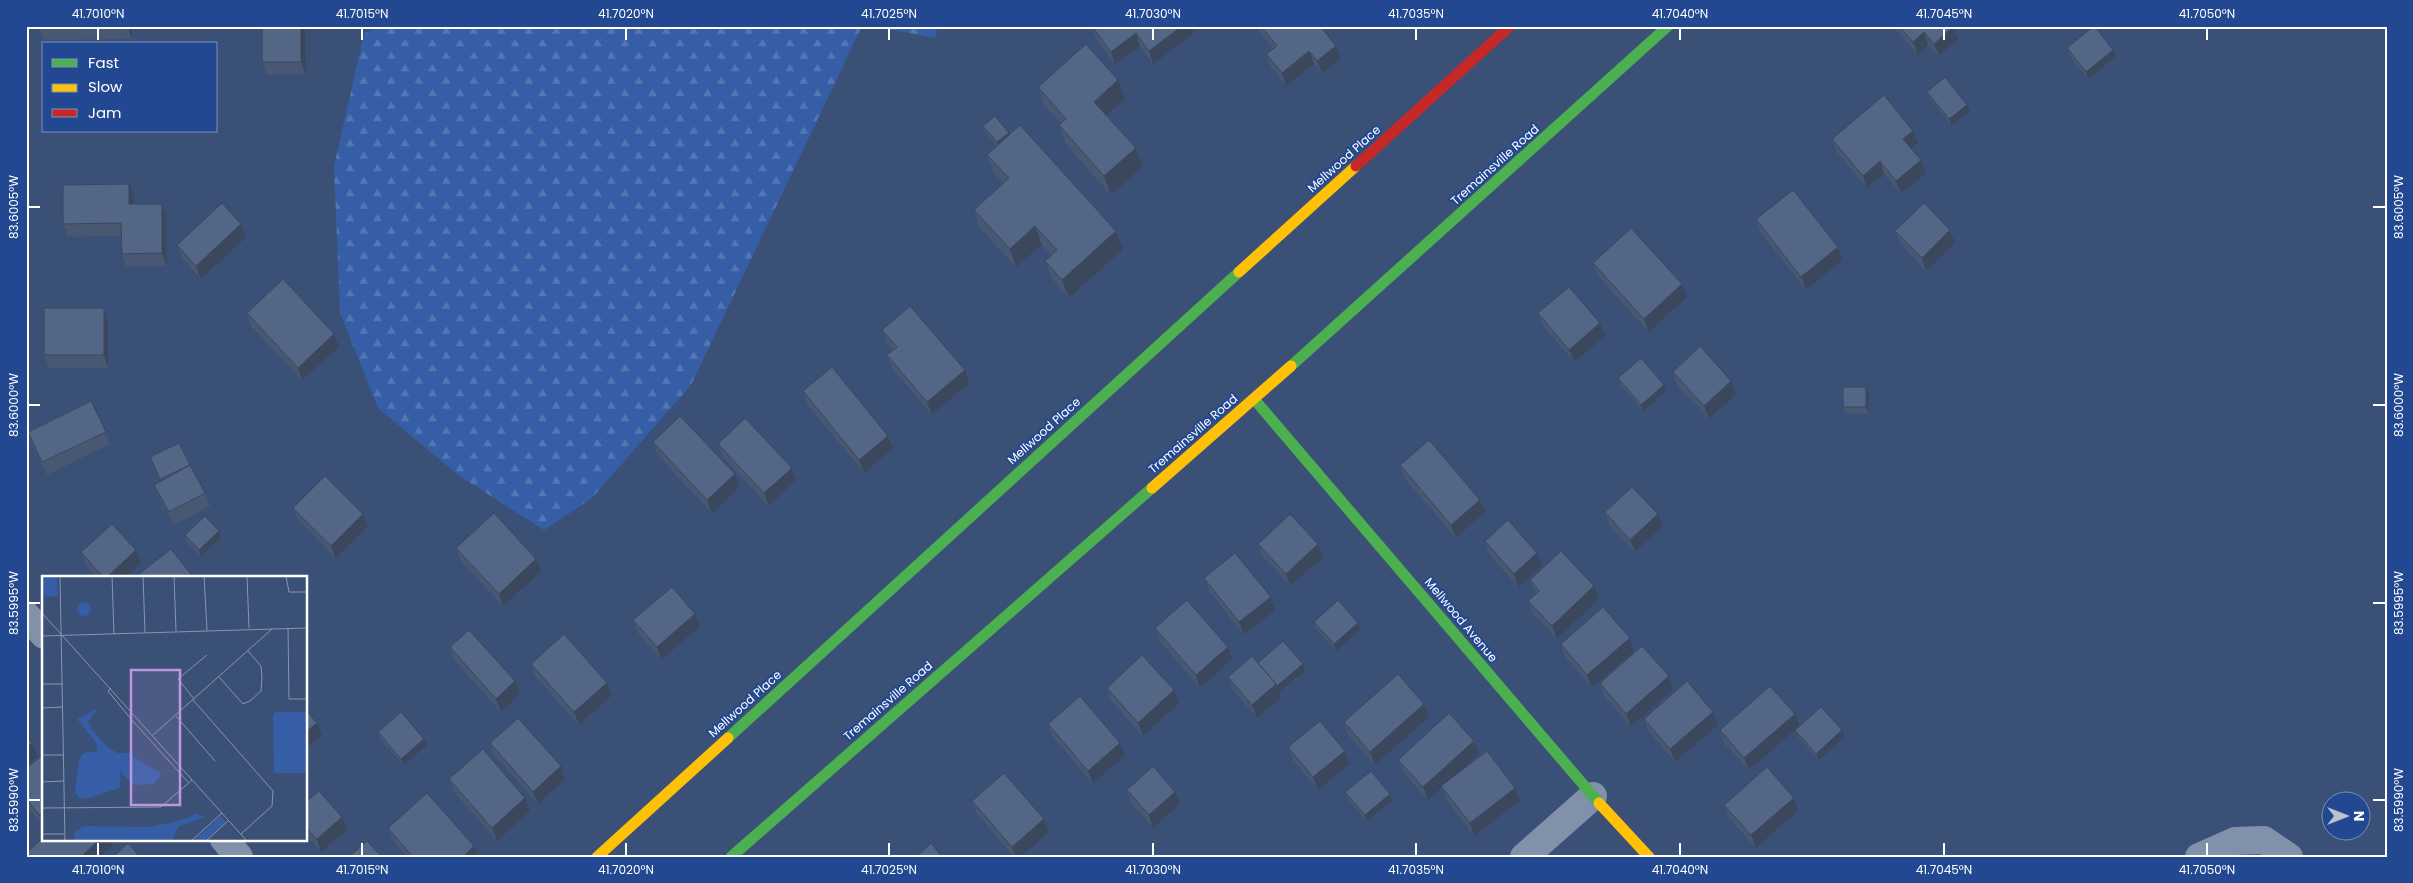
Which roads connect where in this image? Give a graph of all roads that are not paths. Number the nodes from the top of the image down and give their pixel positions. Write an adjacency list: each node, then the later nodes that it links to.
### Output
1 (1510, 26): 9 (street, Mellwood Place)
2 (1668, 26): 3 (street, Tremainsville Road)
3 (1254, 400): 6 (street, Mellwood Avenue); 10 (street, Tremainsville Road)
4 (26, 615): 5 (street)
5 (42, 633)
6 (1593, 796): 11 (street); 12 (street, Mellwood Avenue)
7 (225, 840): 8 (street)
8 (239, 857)
9 (597, 857)
10 (731, 857)
11 (1524, 857)
12 (1649, 857)
13 (2199, 857): 14 (street)
14 (2289, 857)

